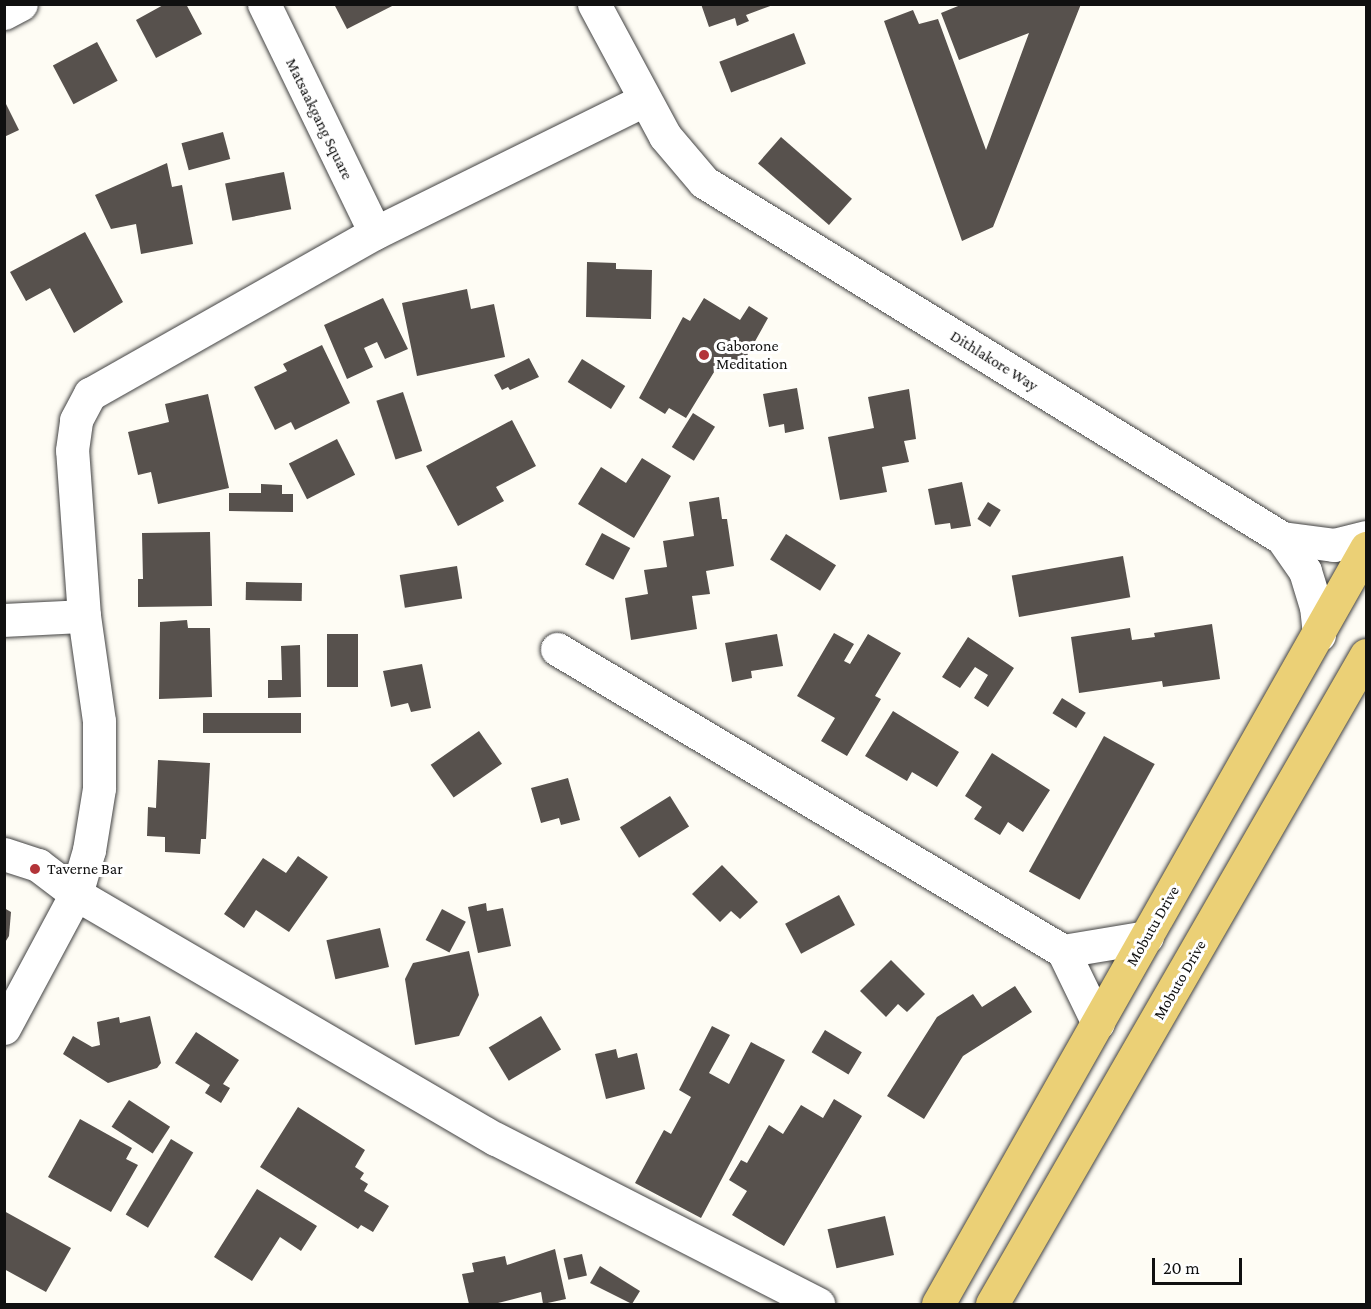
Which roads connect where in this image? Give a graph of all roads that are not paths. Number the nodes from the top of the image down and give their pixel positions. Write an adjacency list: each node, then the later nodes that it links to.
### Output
1 (21, 4): 4 (street)
2 (264, 4): 6 (street, Matsaakgang Square)
3 (594, 4): 5 (street, Dithlakore Way)
4 (4, 13)
5 (644, 100): 6 (street); 8 (street, Dithlakore Way)
6 (375, 233): 10 (street)
7 (1366, 537): 8 (street)
8 (1282, 538): 12 (street, Dithlakore Way)
9 (1366, 548): 12 (main road, Mobutu Drive)
10 (84, 616): 11 (street); 16 (street)
11 (4, 620)
12 (1319, 635): 17 (main road, Mobutu Drive)
13 (557, 649): 18 (street)
14 (1366, 655): 23 (main road, Mobuto Drive)
15 (4, 854): 16 (street)
16 (76, 894): 20 (street); 21 (street)
17 (1147, 937): 18 (street); 19 (main road, Mobutu Drive)
18 (1063, 951): 19 (street)
19 (1098, 1023): 22 (main road, Mobutu Drive)
20 (4, 1028)
21 (818, 1305)
22 (938, 1305)
23 (992, 1305)

